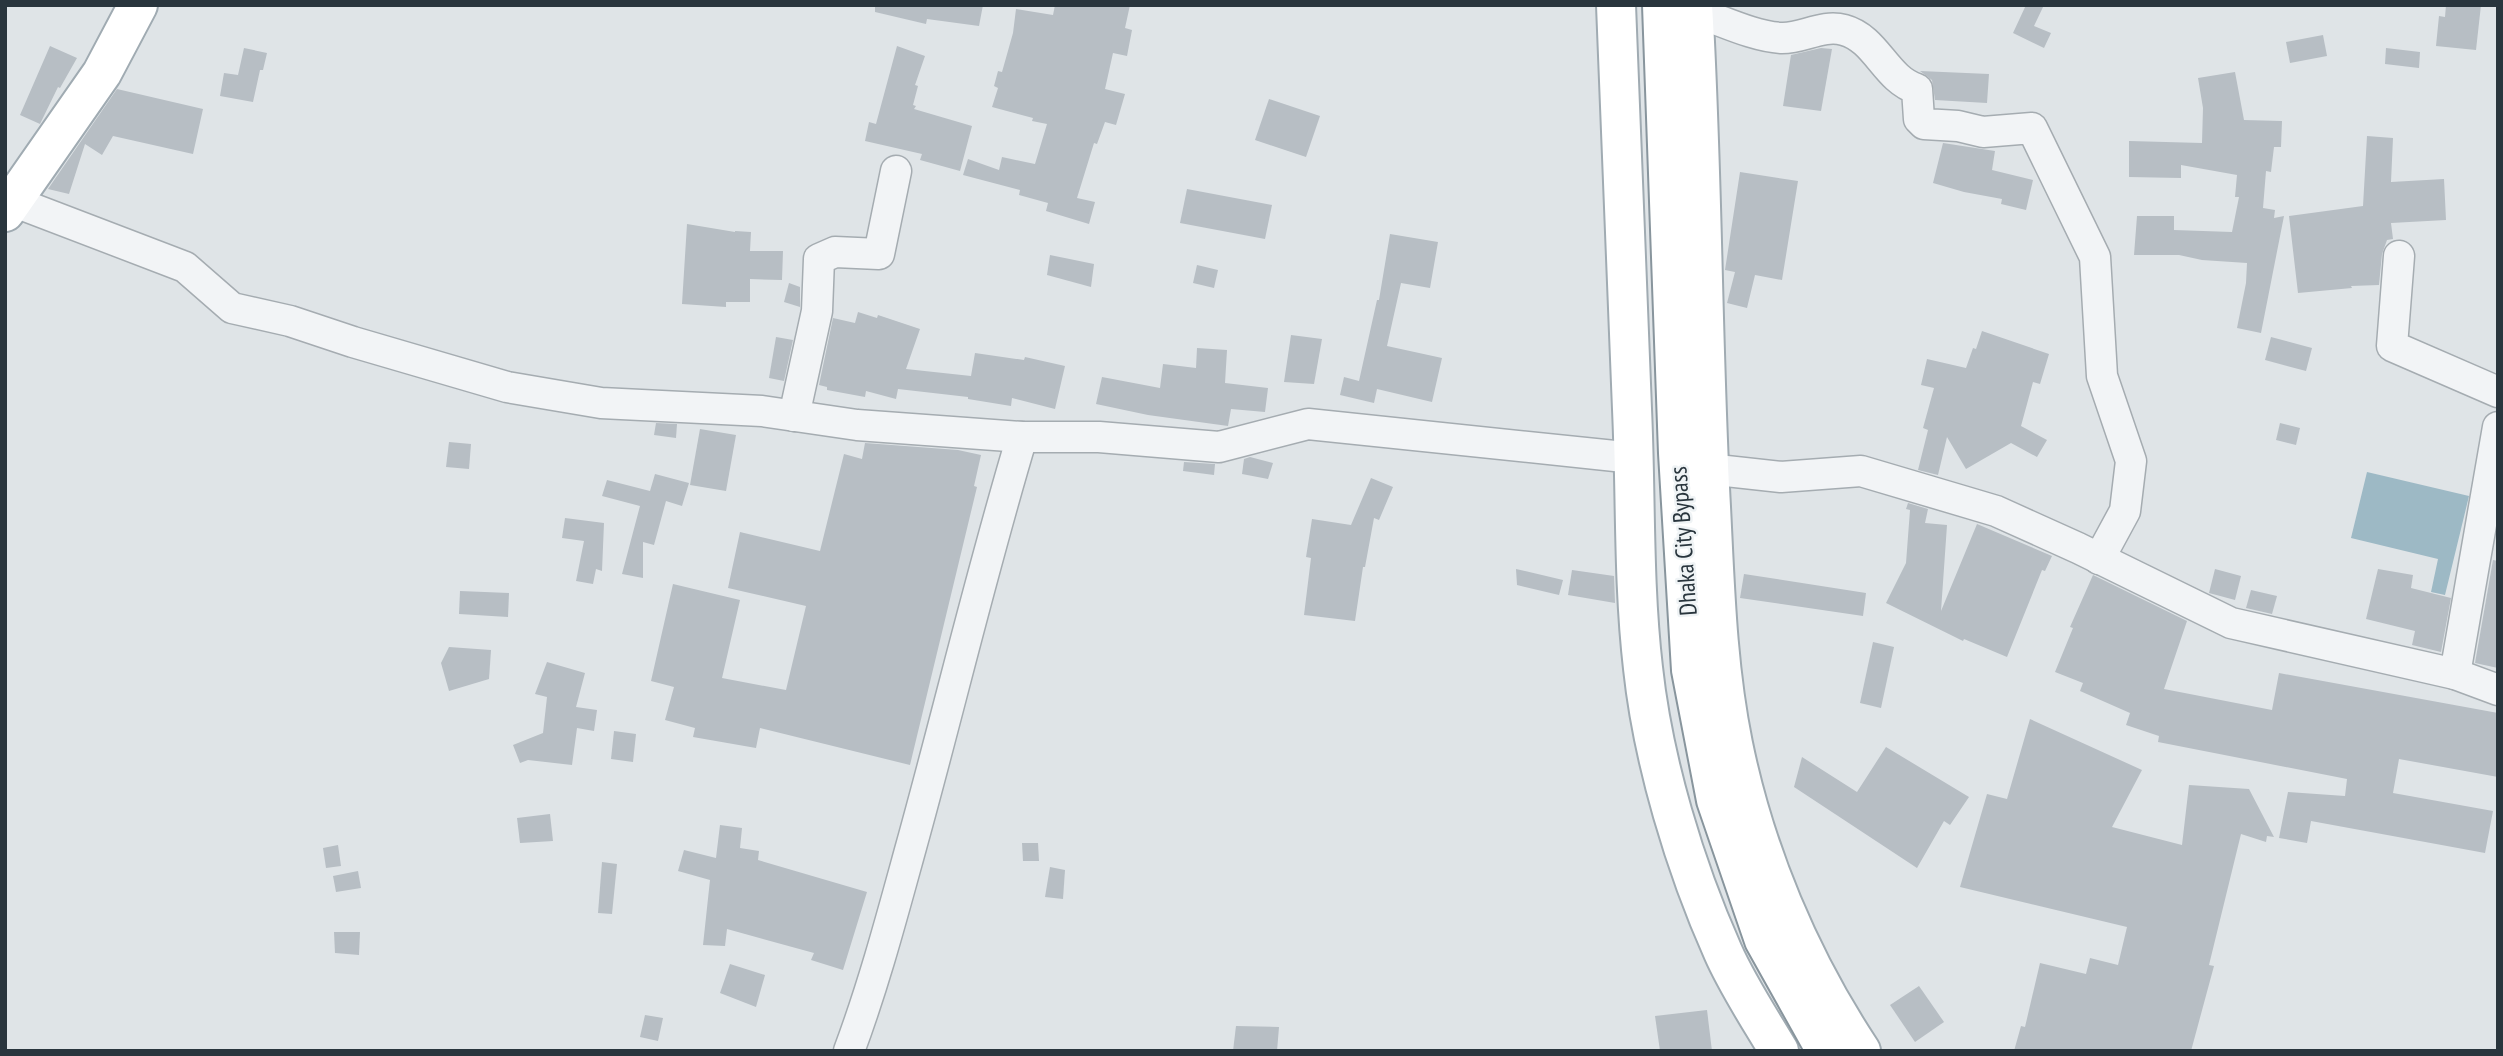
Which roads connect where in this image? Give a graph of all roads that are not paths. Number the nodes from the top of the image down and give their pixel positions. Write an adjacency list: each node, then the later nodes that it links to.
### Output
1 (138, 5): 6 (main road)
2 (1616, 5): 12 (main road)
3 (1639, 5): 19 (main road, Dhaka City Bypass)
4 (1683, 7): 13 (main road); 14 (street); 20 (main road, Dhaka City Bypass)
5 (896, 171): 9 (street)
6 (10, 207): 9 (street)
7 (2399, 256): 8 (street)
8 (2498, 392)
9 (794, 416): 11 (street)
10 (2498, 427): 15 (street)
11 (1021, 437): 12 (street); 17 (street)
12 (1634, 458): 18 (main road)
13 (1709, 469): 14 (street); 21 (main road)
14 (2099, 559): 15 (street)
15 (2455, 674): 16 (street)
16 (2498, 690)
17 (849, 1051)
18 (1779, 1051)
19 (1797, 1051)
20 (1825, 1051)
21 (1861, 1051)

